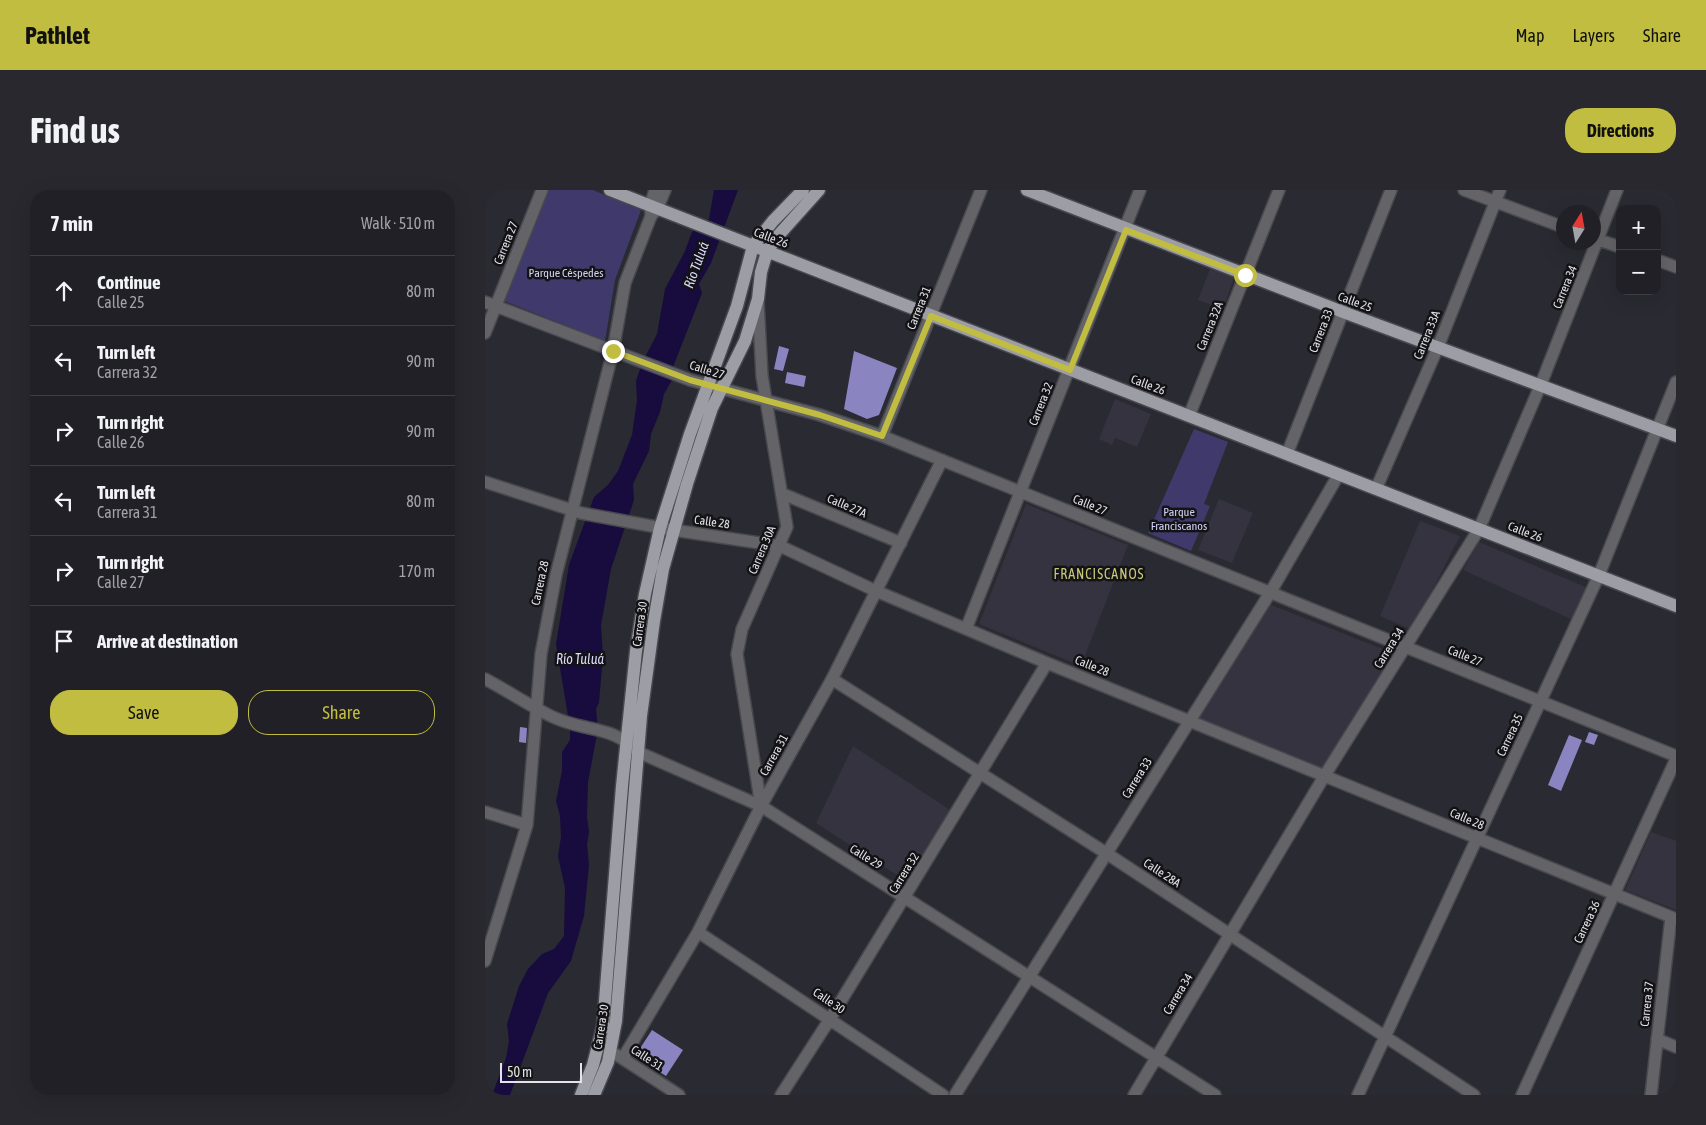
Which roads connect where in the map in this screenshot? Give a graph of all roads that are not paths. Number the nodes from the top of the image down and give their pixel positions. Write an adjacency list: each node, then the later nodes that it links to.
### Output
1 (542, 190): 29 (street, Carrera 27)
2 (610, 190): 16 (main road, Calle 26)
3 (655, 190): 16 (street, Carrera 28)
4 (665, 190): 16 (street, Carrera 28)
5 (803, 190): 21 (main road, Carrera 30)
6 (819, 190): 24 (main road, Carrera 30)
7 (981, 190): 31 (street, Carrera 31)
8 (1027, 190): 19 (main road, Calle 25)
9 (1140, 190): 19 (street, Carrera 32)
10 (1279, 190): 27 (street, Carrera 32A)
11 (1391, 190): 30 (street, Carrera 33)
12 (1464, 190): 15 (street)
13 (1500, 190): 15 (street, Carrera 33A)
14 (1617, 190): 18 (street, Carrera 34)
15 (1495, 202): 17 (street); 33 (street, Carrera 33A)
16 (653, 210): 21 (main road, Calle 26); 34 (street, Carrera 28)
17 (1556, 224)
18 (1601, 227)
19 (1126, 230): 27 (main road, Calle 25); 35 (street, Carrera 32)
20 (1601, 241): 22 (street)
21 (753, 246): 24 (main road, Calle 26); 38 (main road, Carrera 30)
22 (1616, 246)
23 (1592, 250): 37 (street, Carrera 34)
24 (767, 252): 28 (main road, Carrera 30); 31 (main road, Calle 26)
25 (1661, 261): 26 (street)
26 (1676, 267)
27 (1245, 275): 30 (main road, Calle 25); 41 (street, Carrera 32A)
28 (758, 299): 39 (main road, Carrera 30); 40 (street, Carrera 30A)
29 (490, 304): 32 (street, Carrera 27); 34 (street, Calle 27)
30 (1343, 312): 33 (main road, Calle 25); 45 (street, Carrera 33)
31 (931, 316): 35 (main road, Calle 26); 43 (street, Carrera 31)
32 (485, 333)
33 (1438, 347): 37 (main road, Calle 25); 49 (street, Carrera 33A)
34 (613, 351): 38 (street, Calle 27); 52 (street, Carrera 28)
35 (1070, 370): 41 (main road, Calle 26); 50 (street, Carrera 32)
36 (1676, 382): 42 (street, Carrera 35)
37 (1541, 384): 42 (main road, Calle 25); 54 (street, Carrera 34)
38 (707, 385): 39 (street, Calle 27); 53 (main road, Carrera 30)
39 (723, 389): 40 (street, Calle 27); 55 (main road, Carrera 30)
40 (767, 400): 43 (street, Calle 27); 51 (street, Carrera 30A)
41 (1189, 416): 45 (main road, Calle 26)
42 (1657, 429): 44 (main road, Calle 25); 58 (street, Carrera 35)
43 (882, 436): 46 (street, Calle 27)
44 (1676, 436)
45 (1287, 454): 47 (main road, Calle 26)
46 (942, 460): 50 (street, Calle 27); 56 (street, Carrera 31)
47 (1339, 474): 49 (main road, Calle 26); 60 (street, Carrera 33)
48 (485, 482): 52 (street, Calle 28)
49 (1376, 489): 54 (main road, Calle 26)
50 (1021, 492): 60 (street, Calle 27); 62 (street, Carrera 32)
51 (783, 494): 56 (street, Calle 27A); 57 (street, Carrera 30A)
52 (576, 512): 53 (street, Calle 28); 68 (street, Carrera 28)
53 (660, 528): 55 (street, Calle 28); 70 (main road, Carrera 30)
54 (1479, 529): 58 (main road, Calle 26); 63 (street, Carrera 34)
55 (673, 530): 57 (street, Calle 28); 71 (main road, Carrera 30)
56 (901, 543): 59 (street, Carrera 31)
57 (780, 546): 59 (street, Calle 28); 75 (street, Carrera 30A)
58 (1599, 576): 61 (main road, Calle 26); 67 (street, Carrera 35)
59 (877, 591): 62 (street, Calle 28); 66 (street, Carrera 31)
60 (1271, 593): 63 (street, Calle 27); 69 (street, Carrera 33)
61 (1676, 606)
62 (966, 629): 64 (street, Calle 28)
63 (1406, 647): 67 (street, Calle 27); 74 (street, Carrera 34)
64 (1047, 663): 69 (street, Calle 28); 73 (street, Carrera 32)
65 (485, 679): 68 (street, Calle 29)
66 (832, 679): 73 (street, Calle 28A); 75 (street, Carrera 31)
67 (1541, 701): 72 (street, Calle 27); 78 (street, Carrera 35)
68 (536, 707): 70 (street, Calle 29); 77 (street, Carrera 28)
69 (1189, 720): 74 (street, Calle 28); 79 (street, Carrera 33)
70 (627, 740): 71 (street, Calle 29); 90 (main road, Carrera 30)
71 (638, 752): 75 (street, Calle 29); 92 (main road, Carrera 30)
72 (1676, 757): 80 (street, Carrera 36)
73 (981, 773): 79 (street, Calle 28A); 81 (street, Carrera 32)
74 (1325, 775): 78 (street, Calle 28); 84 (street, Carrera 34)
75 (761, 806): 81 (street, Calle 29); 83 (street, Carrera 31)
76 (485, 812): 77 (street)
77 (527, 825): 85 (street, Carrera 28)
78 (1476, 838): 80 (street, Calle 28); 88 (street, Carrera 35)
79 (1106, 853): 84 (street, Calle 28A); 86 (street, Carrera 33)
80 (1615, 894): 82 (street, Calle 28); 104 (street, Carrera 36)
81 (905, 898): 86 (street, Calle 29); 87 (street, Carrera 32)
82 (1673, 918): 89 (street, Carrera 37)
83 (698, 932): 87 (street, Calle 30); 92 (street, Carrera 31)
84 (1230, 934): 88 (street, Calle 28A); 93 (street, Carrera 34)
85 (485, 961)
86 (1031, 978): 93 (street, Calle 29); 99 (street, Carrera 33)
87 (830, 1019): 97 (street, Carrera 32); 98 (street, Calle 30)
88 (1383, 1036): 102 (street, Carrera 35); 103 (street, Calle 28A)
89 (1657, 1039): 91 (street); 105 (street, Carrera 37)
90 (599, 1045): 92 (street, Calle 31); 94 (main road, Carrera 30)
91 (1676, 1047)
92 (617, 1055): 95 (main road, Carrera 30); 96 (street, Calle 31)
93 (1157, 1058): 100 (street, Carrera 34); 101 (street, Calle 29)
94 (581, 1095)
95 (594, 1095)
96 (679, 1095)
97 (781, 1095)
98 (943, 1095)
99 (955, 1095)
100 (1134, 1095)
101 (1215, 1095)
102 (1358, 1095)
103 (1474, 1095)
104 (1522, 1095)
105 (1651, 1095)

